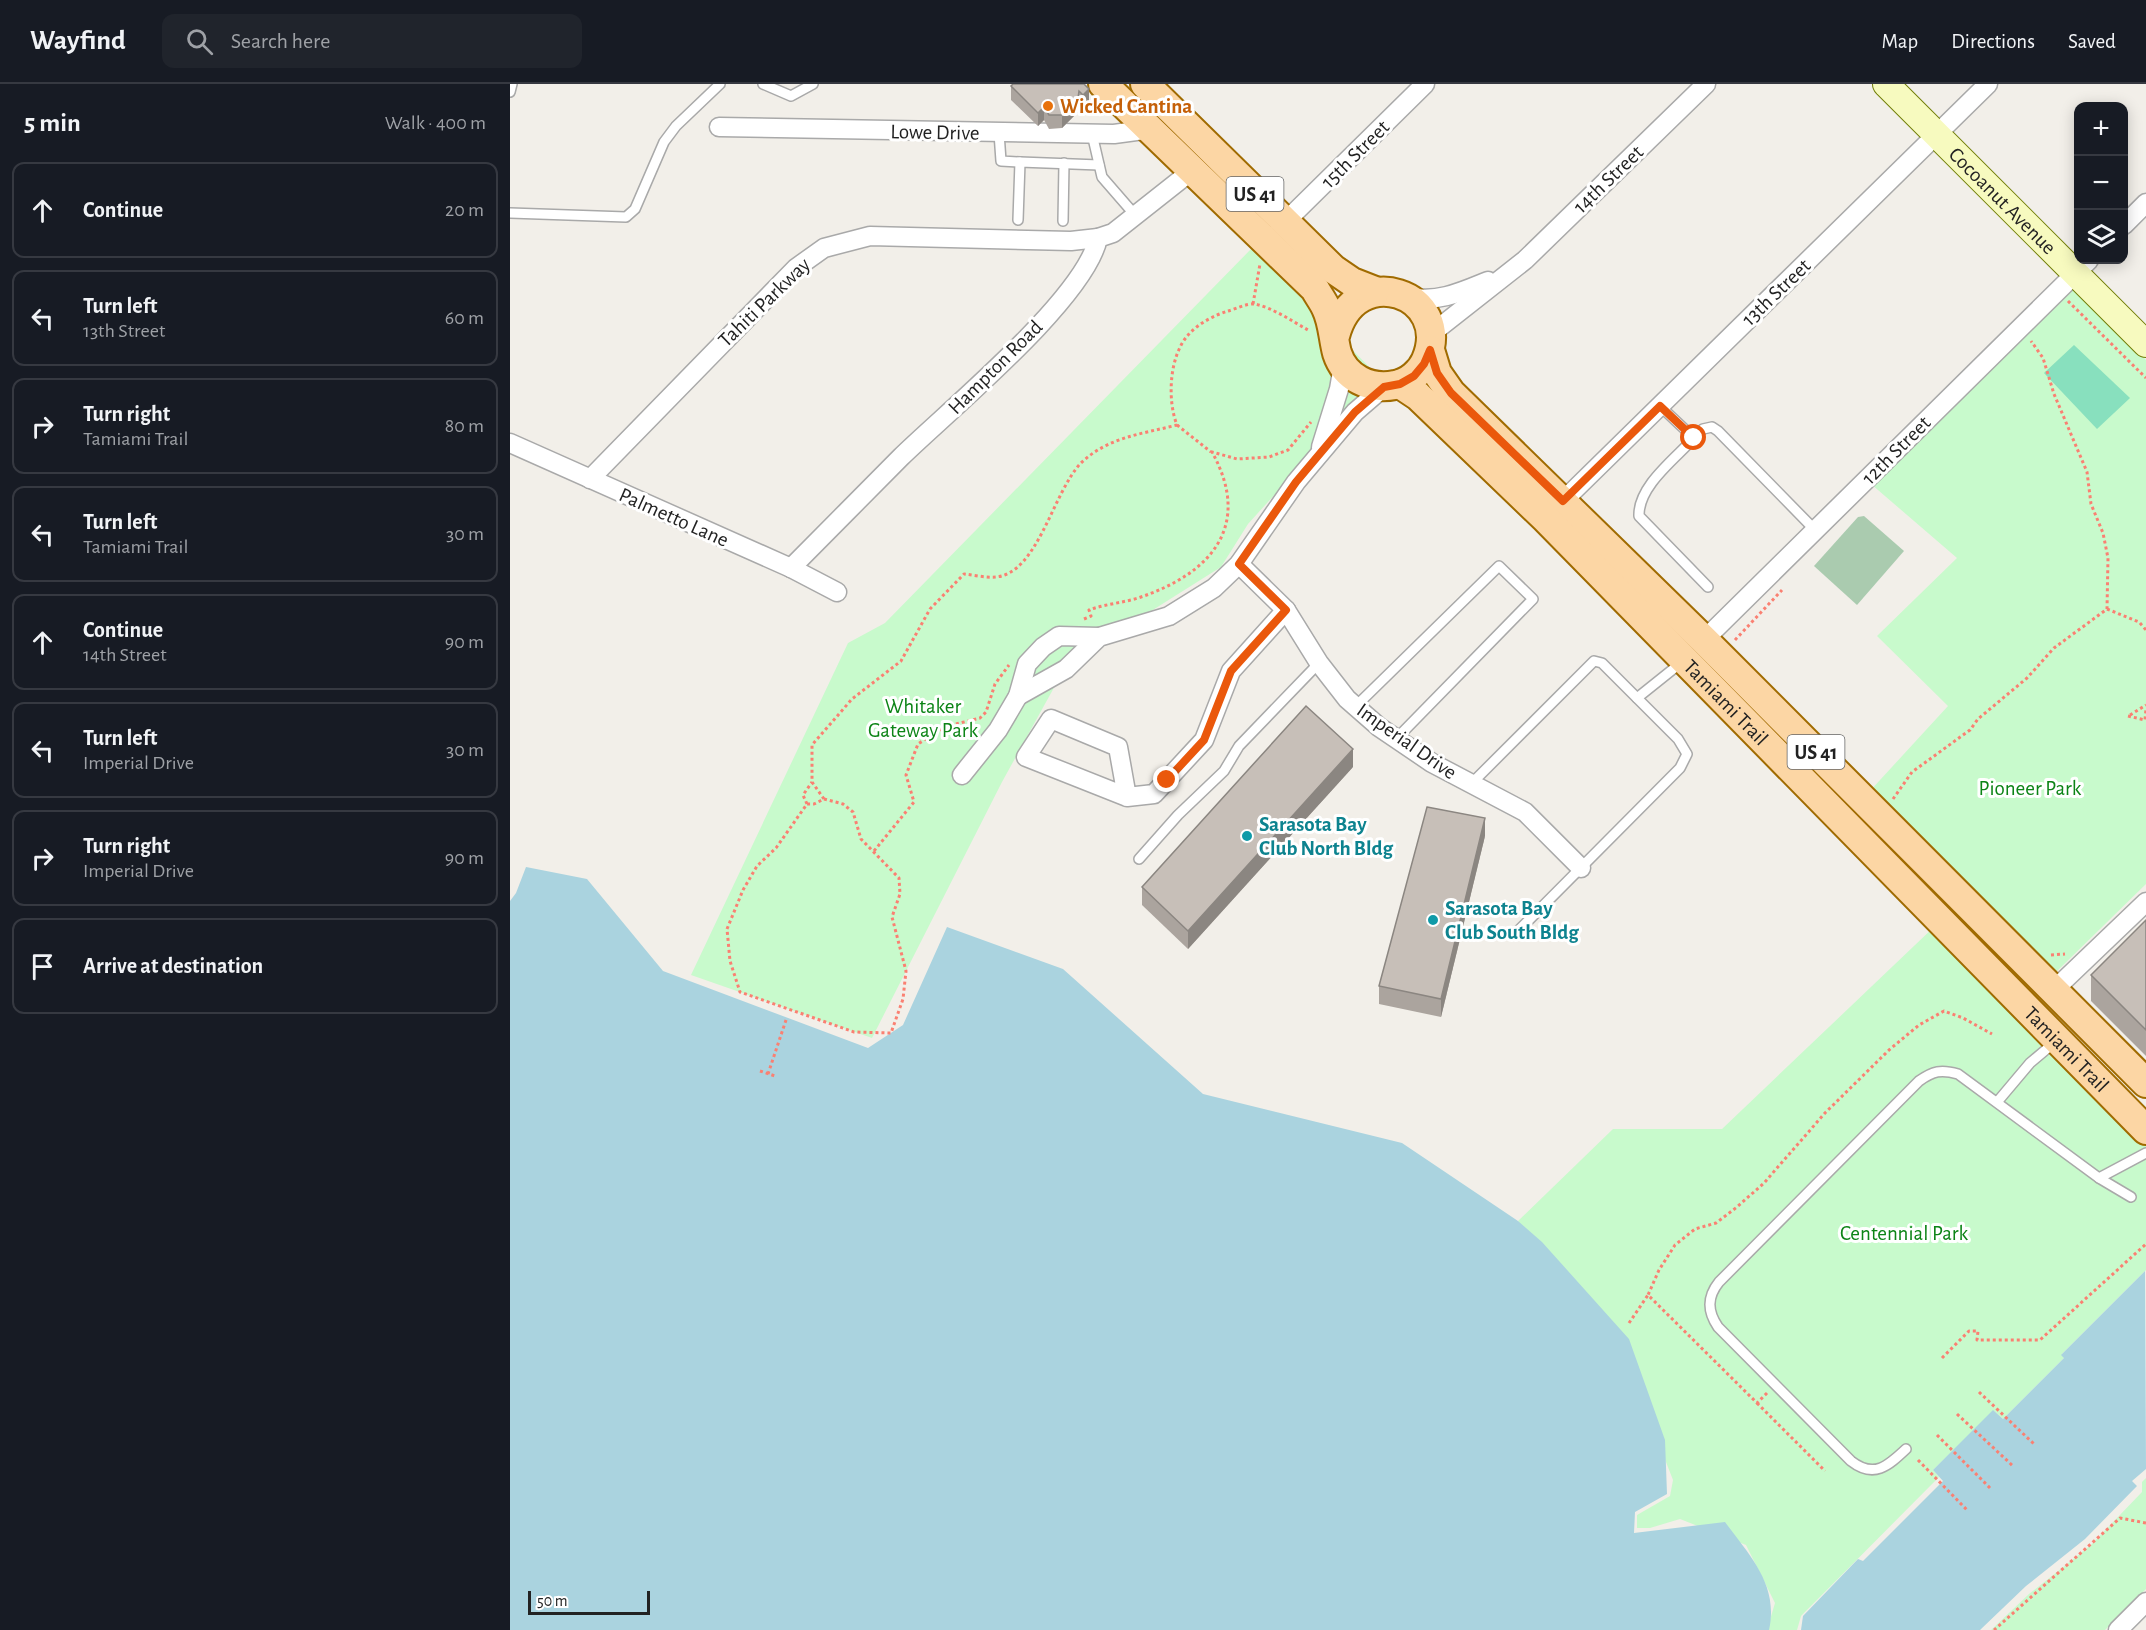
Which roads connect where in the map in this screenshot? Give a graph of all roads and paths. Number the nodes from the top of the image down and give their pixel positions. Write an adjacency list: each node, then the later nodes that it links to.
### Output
1 (512, 84): 11 (lane)
2 (720, 84): 22 (lane)
3 (763, 84): 4 (lane)
4 (813, 84)
5 (1103, 84): 13 (main road, US 41)
6 (1145, 84): 27 (main road, US 41)
7 (1425, 84): 27 (street, 15th Street)
8 (1706, 84): 31 (street, 14th Street)
9 (1886, 84): 16 (street, Cocoanut Avenue)
10 (1989, 84): 16 (street, 13th Street)
11 (510, 92)
12 (718, 127): 14 (street, Lowe Drive)
13 (1152, 129): 15 (street, Lowe Drive); 20 (main road, US 41)
14 (999, 133): 15 (street, Lowe Drive); 17 (lane)
15 (1092, 134): 19 (lane)
16 (1937, 135): 30 (street, Cocoanut Avenue); 43 (street, 13th Street)
17 (1020, 162): 18 (lane); 24 (lane)
18 (1064, 163): 19 (lane); 25 (lane)
19 (1099, 165): 23 (lane)
20 (1194, 169): 23 (street); 27 (main road); 36 (main road, US 41)
21 (2146, 202): 26 (street)
22 (510, 213)
23 (1136, 215): 28 (street)
24 (1018, 220)
25 (1063, 221)
26 (2128, 221)
27 (1284, 223): 32 (main road, US 41)
28 (1098, 238): 50 (street, Tahiti Parkway); 54 (street, Hampton Road)
29 (1260, 263): 34 (path)
30 (2082, 266): 39 (street, Cocoanut Avenue); 52 (street, 12th Street)
31 (1509, 272): 33 (street, 14th Street); 38 (street, 14th Street)
32 (1375, 291): 33 (main road, US 41); 36 (main road)
33 (1406, 296): 38 (main road, Tamiami Trail / US 41)
34 (1253, 304): 36 (path); 45 (path)
35 (2061, 304): 41 (path)
36 (1322, 333): 40 (main road, US 41)
37 (2027, 336): 58 (path)
38 (1431, 342): 42 (main road); 51 (main road, Tamiami Trail / US 41)
39 (2146, 344)
40 (1343, 366): 42 (main road, Tamiami Trail / US 41); 49 (street)
41 (2146, 378)
42 (1392, 386): 49 (street); 64 (main road, Tamiami Trail / US 41)
43 (1660, 406): 46 (lane); 51 (street, 13th Street)
44 (1316, 416): 48 (path)
45 (1177, 425): 48 (path); 74 (path)
46 (1694, 438): 52 (lane); 55 (lane)
47 (512, 449): 50 (street, Palmetto Lane)
48 (1212, 452): 60 (path)
49 (1318, 454): 53 (street)
50 (590, 479): 54 (street, Palmetto Lane)
51 (1563, 501): 63 (main road, Tamiami Trail / US 41)
52 (1815, 530): 63 (street, 12th Street)
53 (1239, 564): 59 (street, Imperial Drive); 62 (street)
54 (791, 568): 57 (street, Palmetto Lane)
55 (1708, 587)
56 (1784, 587): 63 (path)
57 (837, 592)
58 (2107, 609): 61 (path); 79 (path)
59 (1286, 610): 66 (street, Imperial Drive); 76 (street)
60 (1079, 622)
61 (2145, 627)
62 (1099, 637): 67 (street); 67 (street)
63 (1717, 643): 88 (main road, Tamiami Trail / US 41)
64 (1684, 660): 68 (lane); 80 (main road, Tamiami Trail / US 41)
65 (1010, 663): 81 (path)
66 (1319, 663): 69 (street, Imperial Drive); 82 (lane)
67 (1018, 696): 73 (street)
68 (1637, 698): 75 (lane); 83 (lane)
69 (1356, 706): 72 (street, Imperial Drive); 72 (lane)
70 (2146, 707): 71 (path); 71 (path)
71 (2145, 722)
72 (1396, 739): 75 (street, Imperial Drive)
73 (962, 775)
74 (812, 782): 77 (path); 78 (path)
75 (1471, 784): 83 (street, Imperial Drive)
76 (1127, 797): 76 (street)
77 (824, 798): 78 (path); 81 (path)
78 (807, 804): 81 (path)
79 (1887, 804)
80 (1858, 835): 88 (main road); 91 (main road, Tamiami Trail / US 41)
81 (874, 851)
82 (1139, 859)
83 (1581, 868): 85 (lane)
84 (2146, 902): 88 (street)
85 (1519, 930)
86 (2068, 954): 87 (path)
87 (2048, 955)
88 (2054, 990): 95 (main road, Tamiami Trail / US 41)
89 (787, 1017): 93 (path)
90 (1992, 1034): 103 (path)
91 (2056, 1041): 96 (lane); 97 (main road); 98 (main road, Tamiami Trail / US 41)
92 (760, 1071): 93 (path)
93 (768, 1074): 94 (path)
94 (775, 1076)
95 (2146, 1083)
96 (1998, 1101): 100 (lane); 106 (lane)
97 (2146, 1104)
98 (2146, 1130)
99 (2146, 1153): 100 (lane)
100 (2098, 1178): 101 (lane)
101 (2131, 1197)
102 (2146, 1244): 105 (path)
103 (1648, 1295): 104 (path); 108 (path)
104 (1629, 1323)
105 (1942, 1358)
106 (1774, 1385): 108 (path); 112 (lane)
107 (1979, 1392): 111 (path)
108 (1757, 1403): 115 (path)
109 (1957, 1414): 114 (path)
110 (1937, 1435): 116 (path)
111 (2034, 1444)
112 (1906, 1449)
113 (1918, 1460): 117 (path)
114 (2013, 1466)
115 (1825, 1471)
116 (1990, 1488)
117 (1968, 1510)
118 (2146, 1523): 120 (path)
119 (2146, 1602): 121 (street)
120 (1994, 1630)
121 (2118, 1630)

